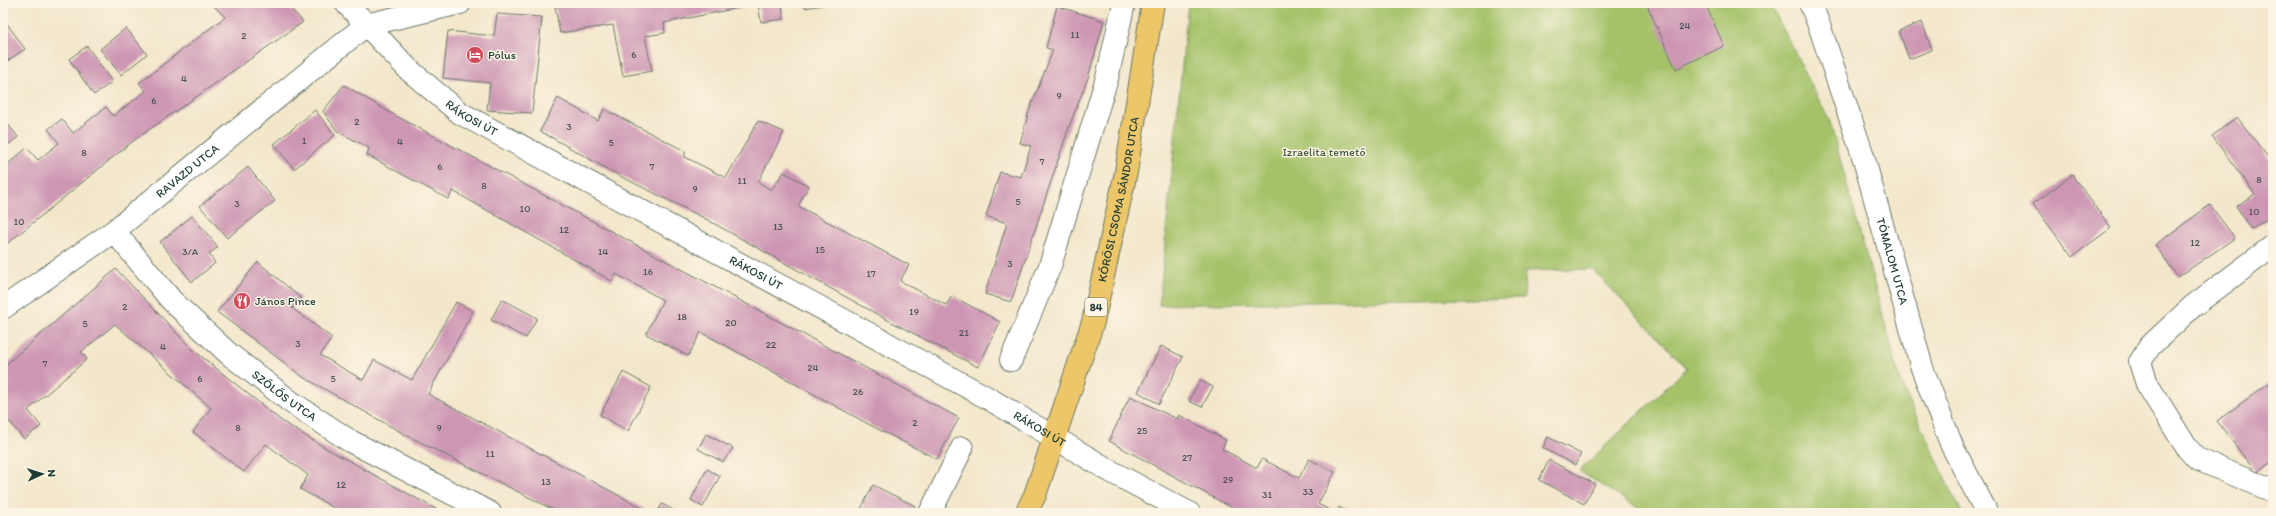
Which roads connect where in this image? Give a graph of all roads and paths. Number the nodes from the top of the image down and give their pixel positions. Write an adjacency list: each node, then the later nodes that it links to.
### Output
1 (346, 3): 6 (street, RÁKOSI ÚT)
2 (460, 3): 6 (street)
3 (1124, 3): 10 (street)
4 (1153, 3): 11 (main road, KŐRÖSI CSOMA SÁNDOR UTCA / 84)
5 (1810, 3): 18 (street, TÓMALOM UTCA)
6 (366, 25): 7 (street, RAVAZD UTCA); 11 (street, RÁKOSI ÚT)
7 (114, 231): 9 (street, RAVAZD UTCA); 14 (street, SZŐLŐS UTCA)
8 (2273, 246): 13 (street)
9 (3, 308)
10 (1011, 360)
11 (1054, 438): 16 (main road, 84); 17 (street, RÁKOSI ÚT)
12 (962, 448): 15 (street)
13 (2273, 491)
14 (490, 513)
15 (930, 513)
16 (1026, 513)
17 (1189, 513)
18 (1987, 513)

